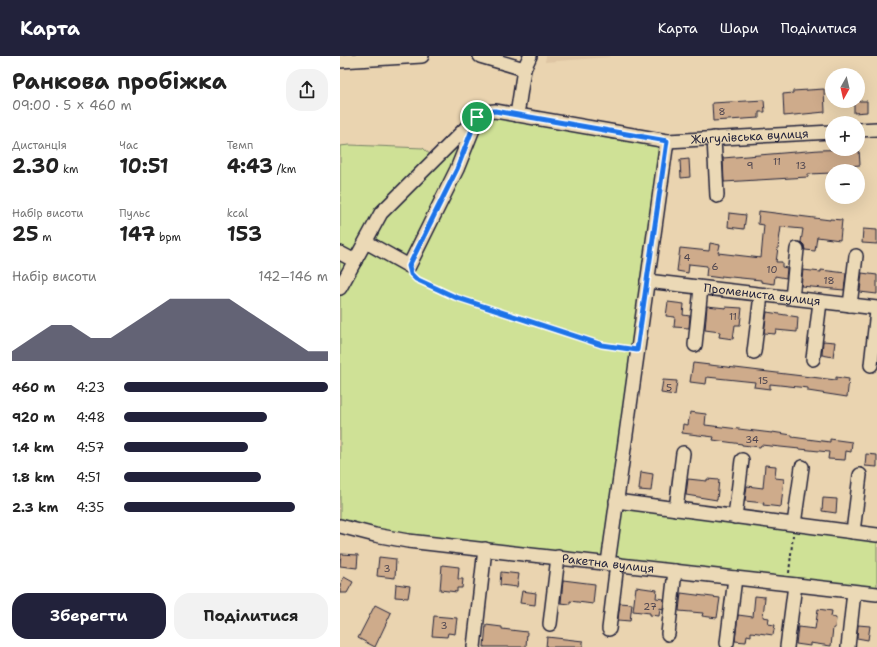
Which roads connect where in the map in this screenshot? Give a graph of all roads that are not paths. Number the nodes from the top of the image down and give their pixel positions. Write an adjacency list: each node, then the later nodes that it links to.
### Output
1 (405, 56): 2 (street); 5 (street)
2 (422, 56)
3 (480, 56): 6 (street)
4 (530, 56): 6 (street)
5 (340, 61)
6 (524, 69): 7 (street)
7 (517, 115): 8 (street, Жигулівська вулиця); 13 (street, Жигулівська вулиця)
8 (477, 117): 15 (street); 15 (street)
9 (877, 129): 10 (street)
10 (865, 130)
11 (825, 132): 12 (street, Жигулівська вулиця)
12 (714, 138): 13 (street, Жигулівська вулиця); 14 (street)
13 (667, 141): 20 (street)
14 (717, 196)
15 (366, 242): 19 (street)
16 (797, 249): 24 (street)
17 (340, 253): 19 (street)
18 (856, 256): 26 (street)
19 (355, 261): 21 (street)
20 (647, 282): 22 (street, Промениста вулиця); 36 (street)
21 (340, 288)
22 (701, 288): 23 (street, Промениста вулиця); 28 (street)
23 (761, 295): 24 (street, Промениста вулиця); 29 (street)
24 (792, 298): 25 (street, Промениста вулиця)
25 (820, 302): 26 (street, Промениста вулиця); 30 (street)
26 (850, 305): 27 (street, Промениста вулиця)
27 (877, 309): 31 (street)
28 (695, 345)
29 (754, 352)
30 (813, 359)
31 (871, 365)
32 (683, 453): 37 (street)
33 (742, 460): 38 (street)
34 (802, 467): 39 (street)
35 (860, 475): 41 (street)
36 (616, 501): 37 (street); 45 (street)
37 (676, 509): 38 (street)
38 (735, 517): 39 (street)
39 (794, 524): 41 (street)
40 (340, 526): 43 (street, Ракетна вулиця)
41 (853, 532): 42 (street)
42 (877, 535)
43 (485, 549): 44 (street, Ракетна вулиця); 55 (street)
44 (558, 557): 45 (street, Ракетна вулиця); 51 (street)
45 (612, 564): 46 (street, Ракетна вулиця); 52 (street)
46 (676, 571): 47 (street, Ракетна вулиця); 53 (street)
47 (735, 578): 48 (street, Ракетна вулиця); 54 (street)
48 (791, 584): 49 (street, Ракетна вулиця); 56 (street)
49 (854, 592): 50 (street, Ракетна вулиця); 57 (street)
50 (877, 594)
51 (550, 624)
52 (610, 629)
53 (668, 634)
54 (727, 642)
55 (474, 647)
56 (788, 647)
57 (848, 647)

